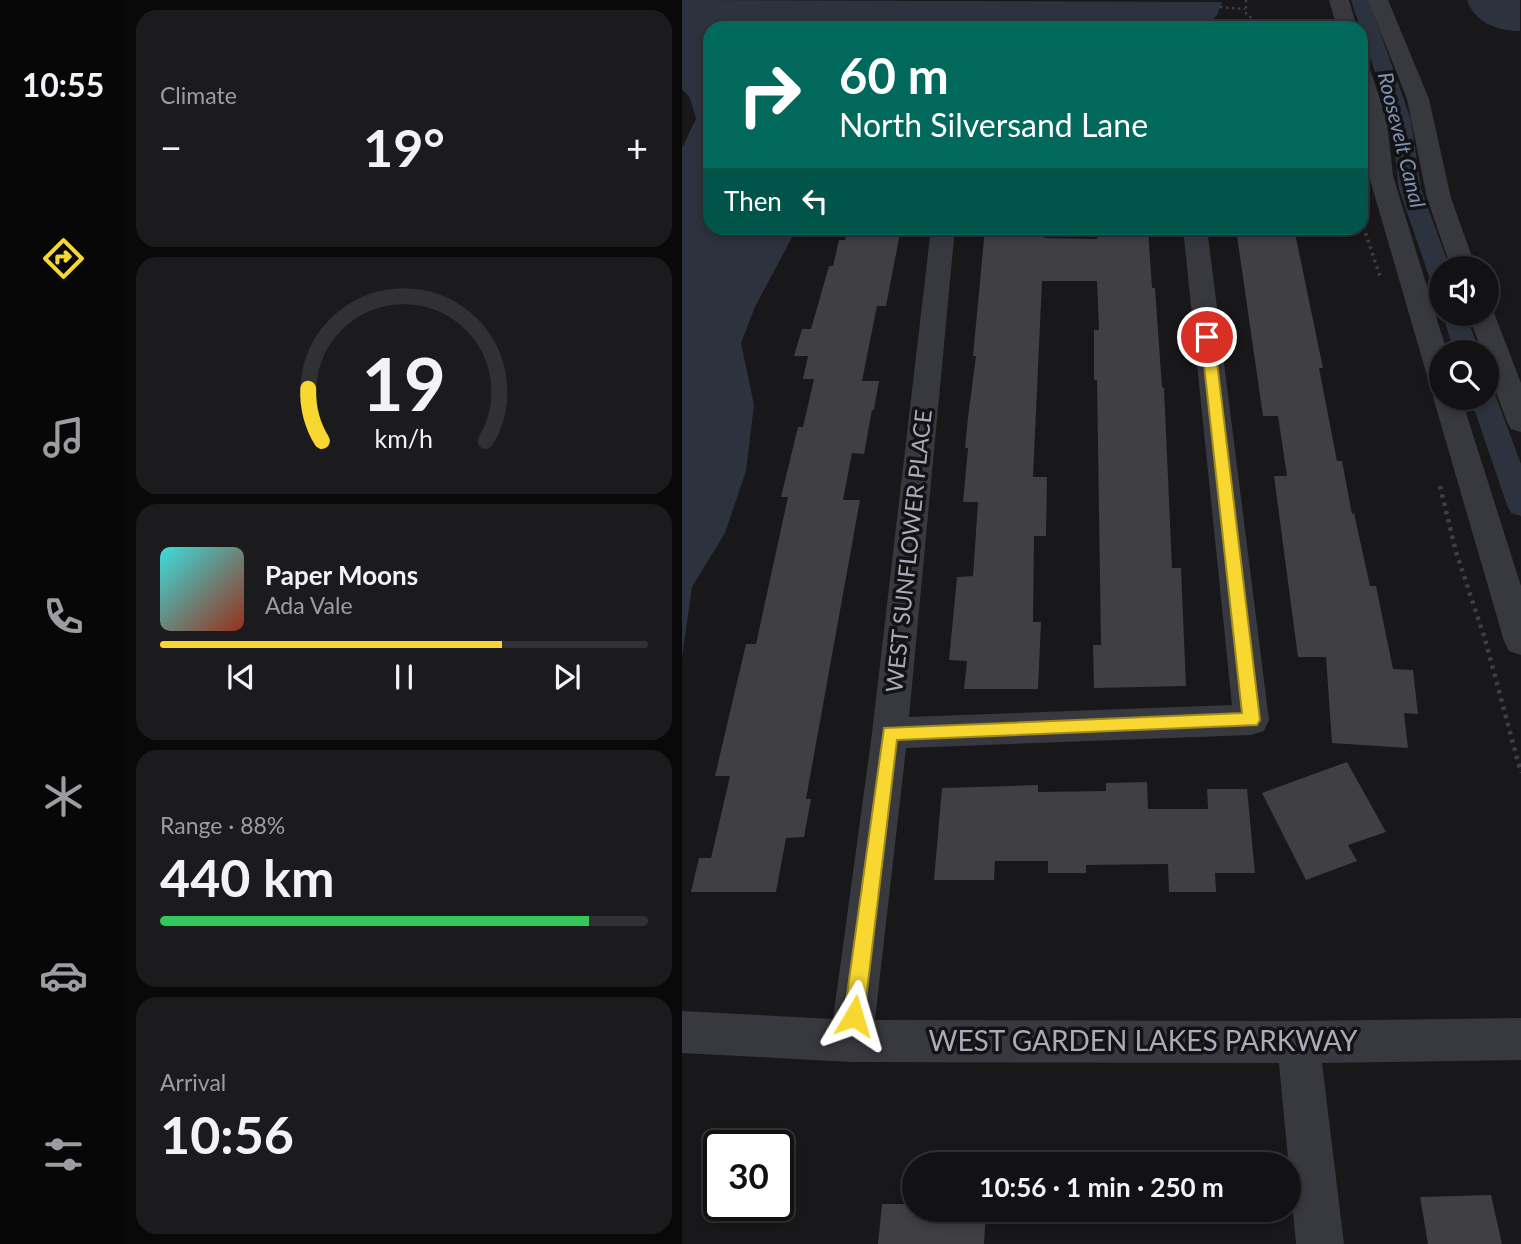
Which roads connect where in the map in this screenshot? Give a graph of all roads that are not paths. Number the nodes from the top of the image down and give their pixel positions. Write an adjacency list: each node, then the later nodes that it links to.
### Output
1 (1339, 0): 3 (street)
2 (1378, 0): 7 (street)
3 (1345, 21)
4 (1368, 94): 9 (street)
5 (942, 235): 13 (street, WEST SUNFLOWER PLACE)
6 (1196, 235): 13 (street)
7 (1460, 256)
8 (1486, 326): 11 (street)
9 (1430, 340)
10 (1451, 410): 12 (street)
11 (1520, 422)
12 (1520, 641)
13 (890, 733): 16 (street, WEST SUNFLOWER PLACE)
14 (682, 1032): 16 (street, WEST GARDEN LAKES PARKWAY)
15 (1520, 1039): 17 (street, WEST GARDEN LAKES PARKWAY)
16 (851, 1041): 17 (street, WEST GARDEN LAKES PARKWAY)
17 (1298, 1042): 18 (street)
18 (1320, 1244)

